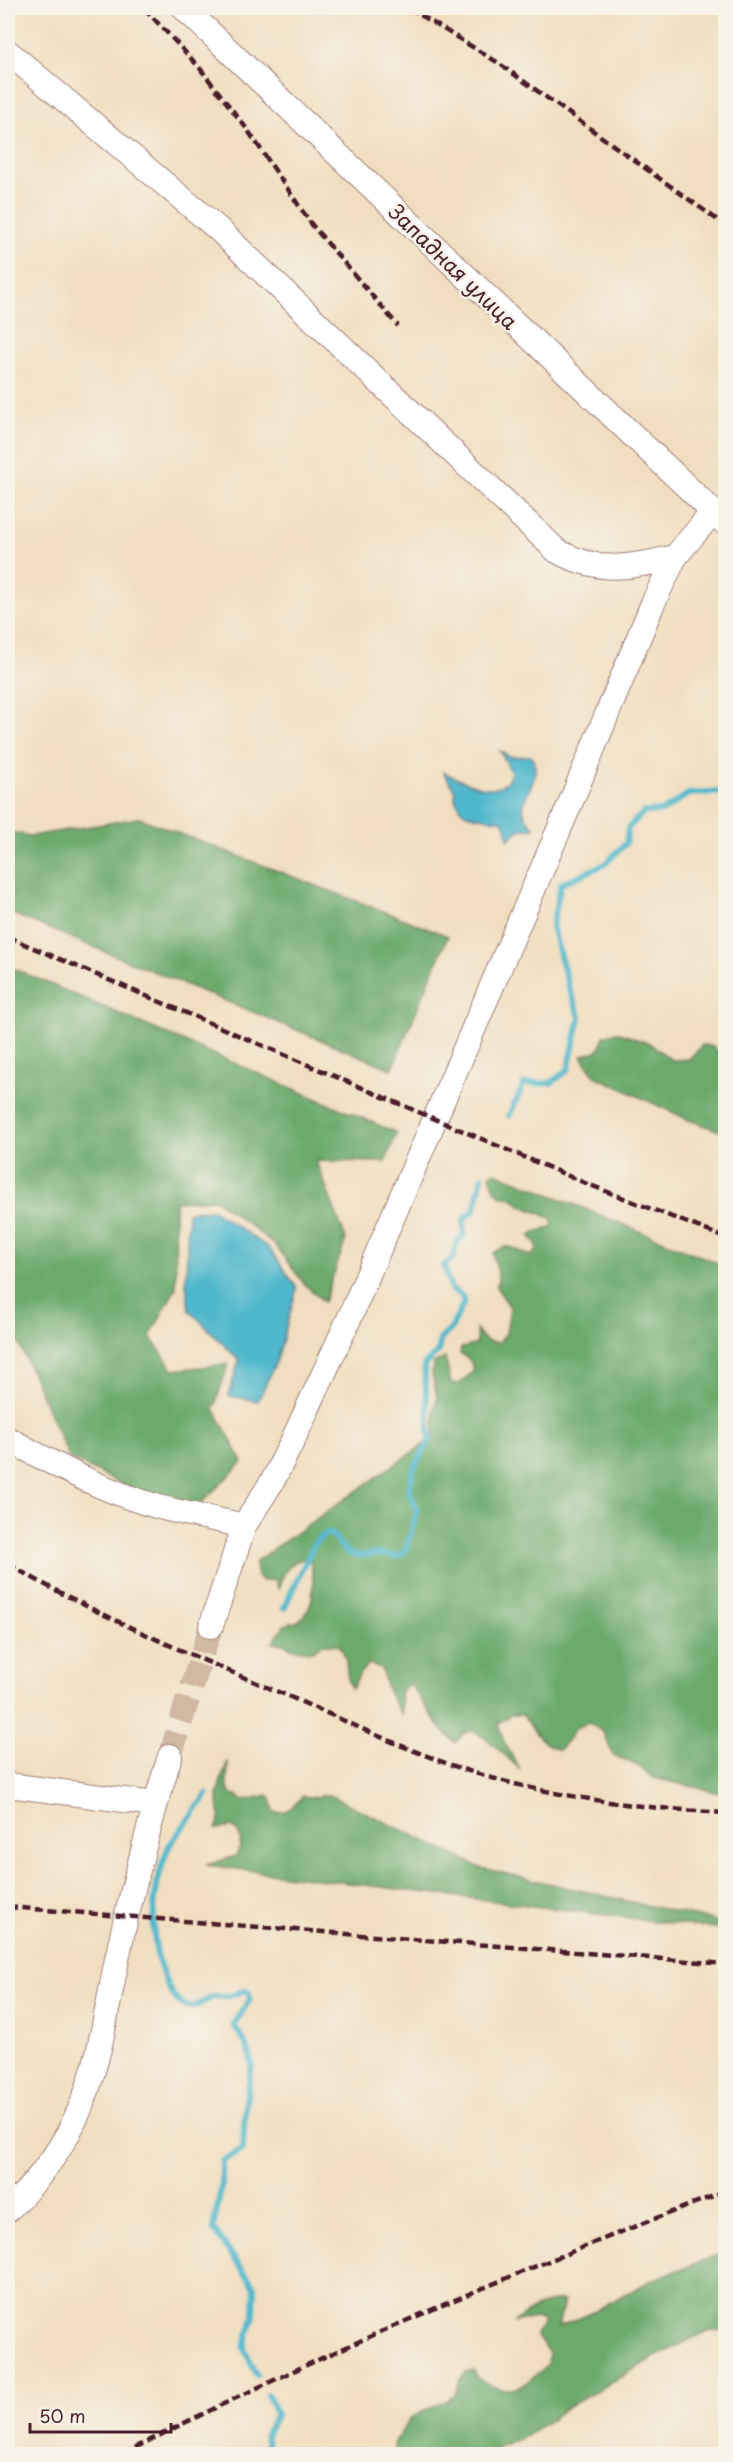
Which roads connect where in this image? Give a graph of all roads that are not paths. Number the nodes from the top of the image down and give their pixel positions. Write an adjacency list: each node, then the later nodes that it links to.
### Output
1 (184, 8): 3 (street, Западная улица)
2 (8, 52): 4 (street)
3 (719, 519): 4 (street)
4 (675, 557): 6 (street)
5 (8, 1439): 6 (street)
6 (244, 1526): 7 (street)
7 (211, 1626)
8 (170, 1756): 10 (street)
9 (8, 1785): 10 (street)
10 (155, 1804): 11 (street)
11 (8, 2210)

